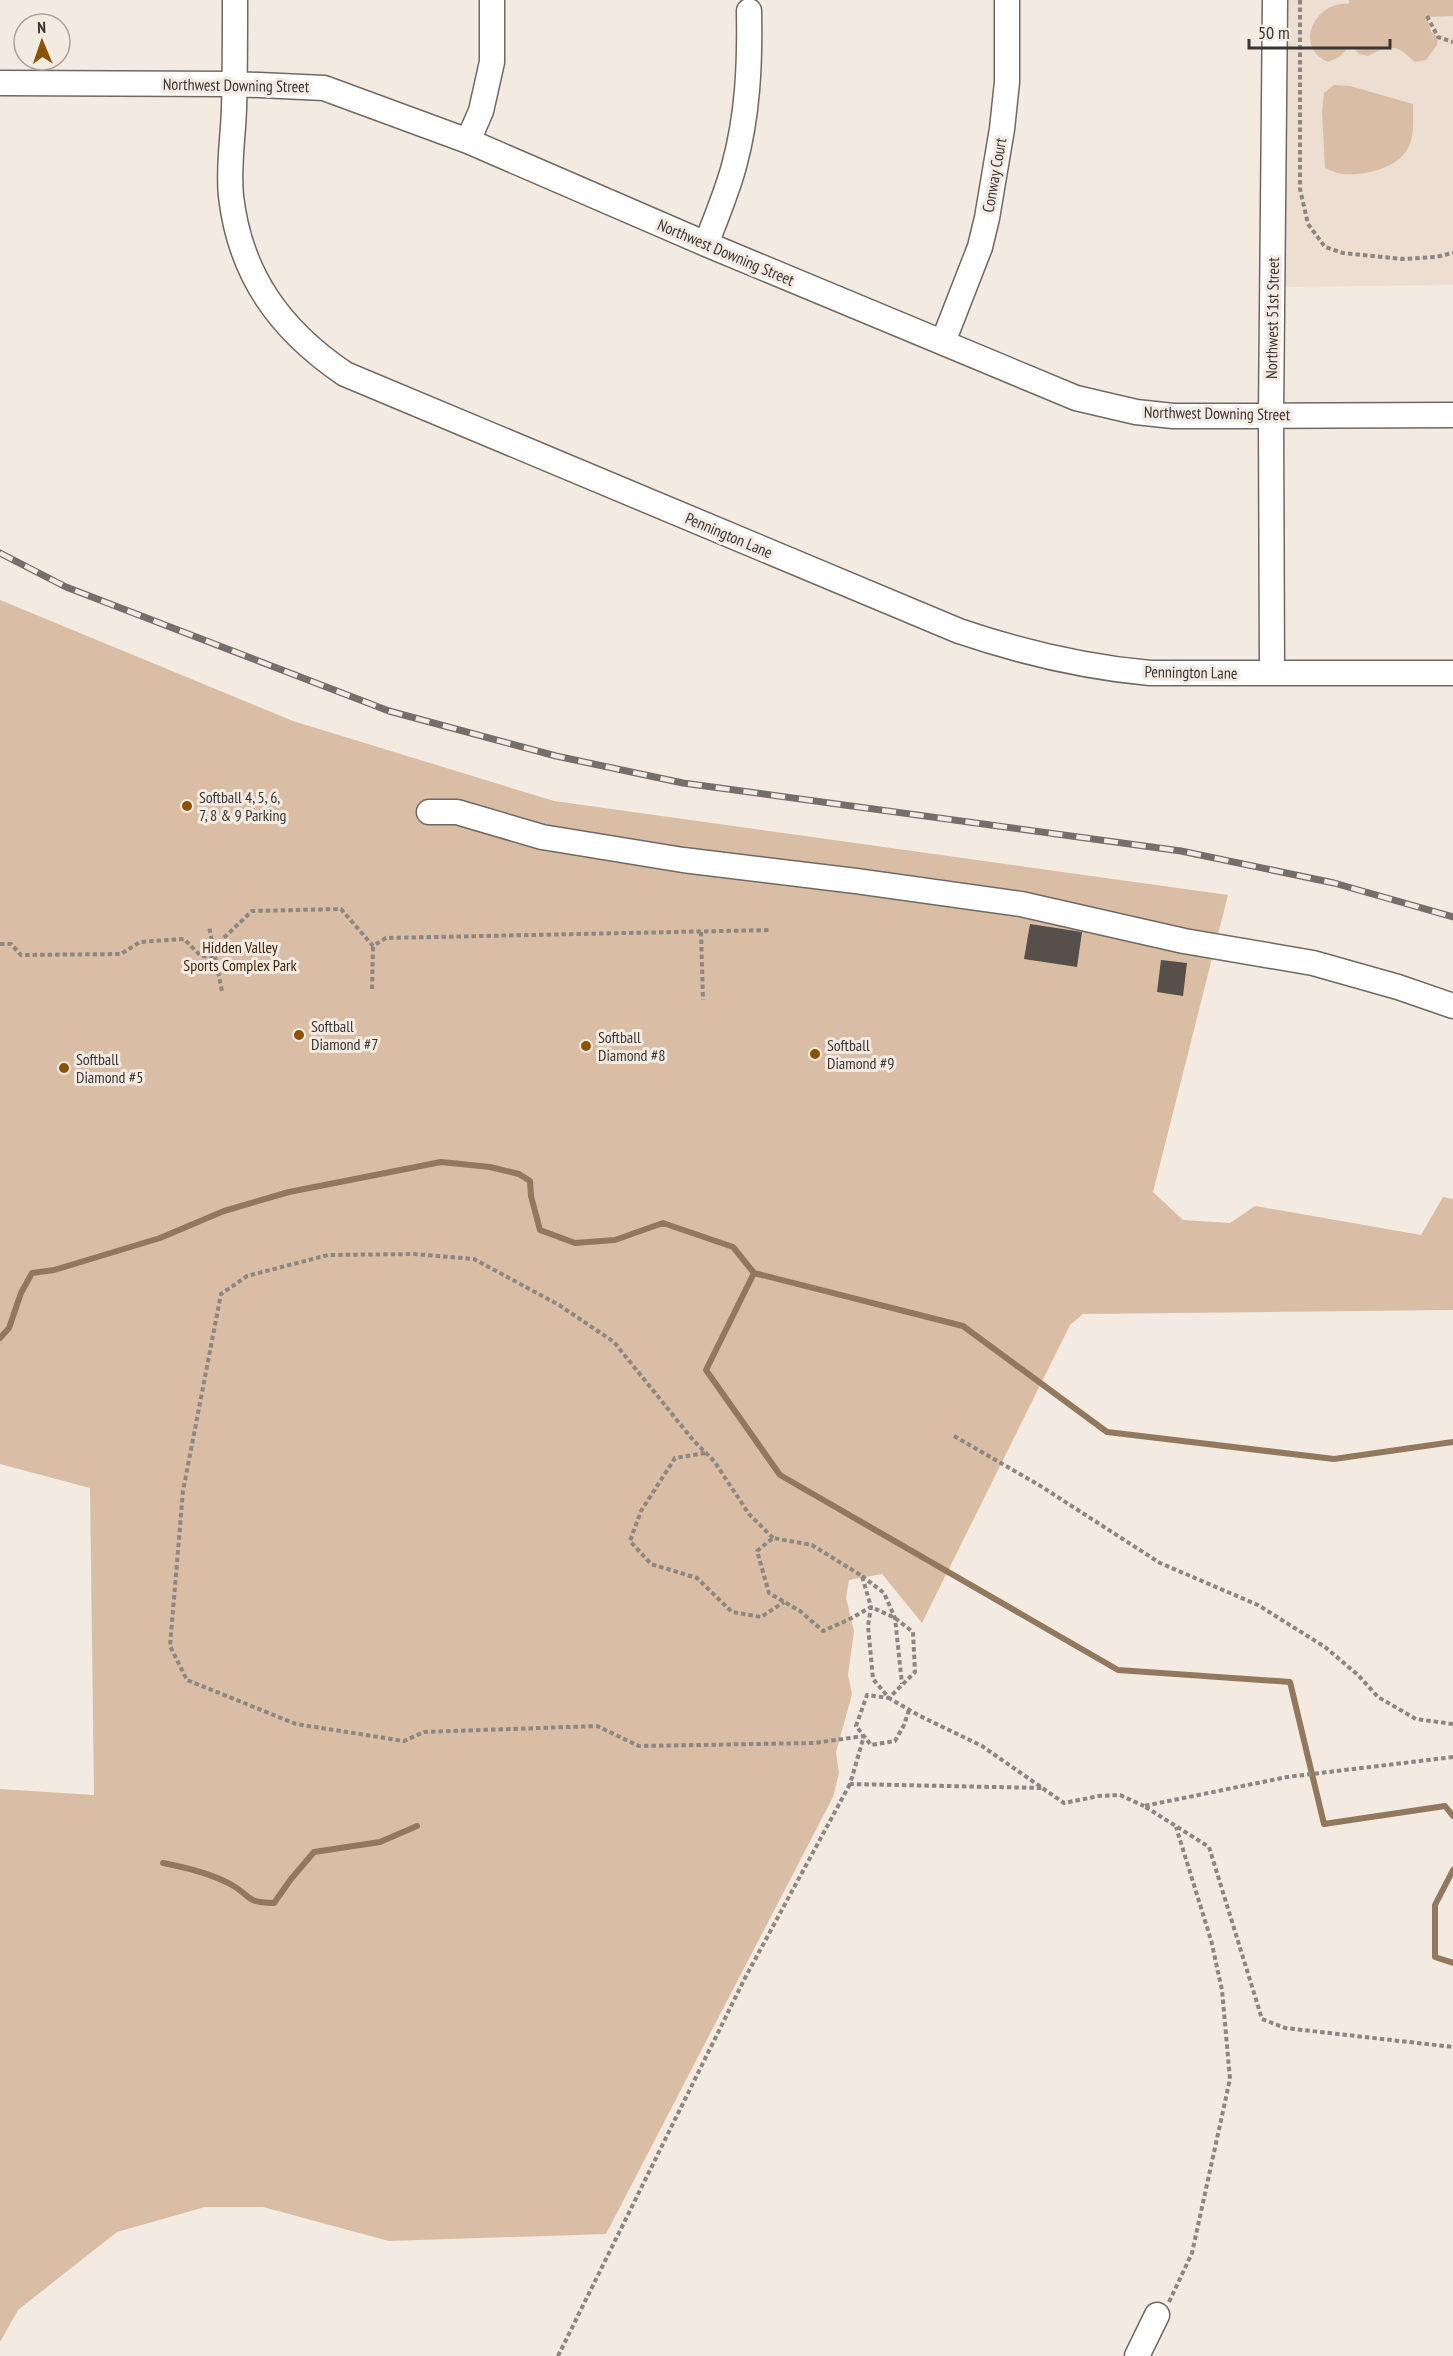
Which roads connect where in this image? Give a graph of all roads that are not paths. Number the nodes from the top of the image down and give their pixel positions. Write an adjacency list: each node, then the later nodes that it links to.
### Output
1 (235, 0): 7 (street, Pennington Lane)
2 (492, 0): 8 (street)
3 (1007, 0): 10 (street, Conway Court)
4 (1275, 0): 11 (street, Northwest 51st Street)
5 (749, 11): 9 (street)
6 (0, 83): 7 (street, Northwest Downing Street)
7 (235, 84): 8 (street, Northwest Downing Street); 13 (street, Pennington Lane)
8 (468, 141): 9 (street, Northwest Downing Street)
9 (706, 244): 10 (street, Northwest Downing Street)
10 (943, 342): 11 (street, Northwest Downing Street)
11 (1271, 415): 12 (street, Northwest Downing Street); 13 (street, Northwest 51st Street)
12 (1453, 415)
13 (1272, 673): 14 (street, Pennington Lane)
14 (1453, 673)
15 (429, 812): 16 (street)
16 (1453, 1006)
17 (1157, 2315): 18 (street)
18 (1137, 2356)

